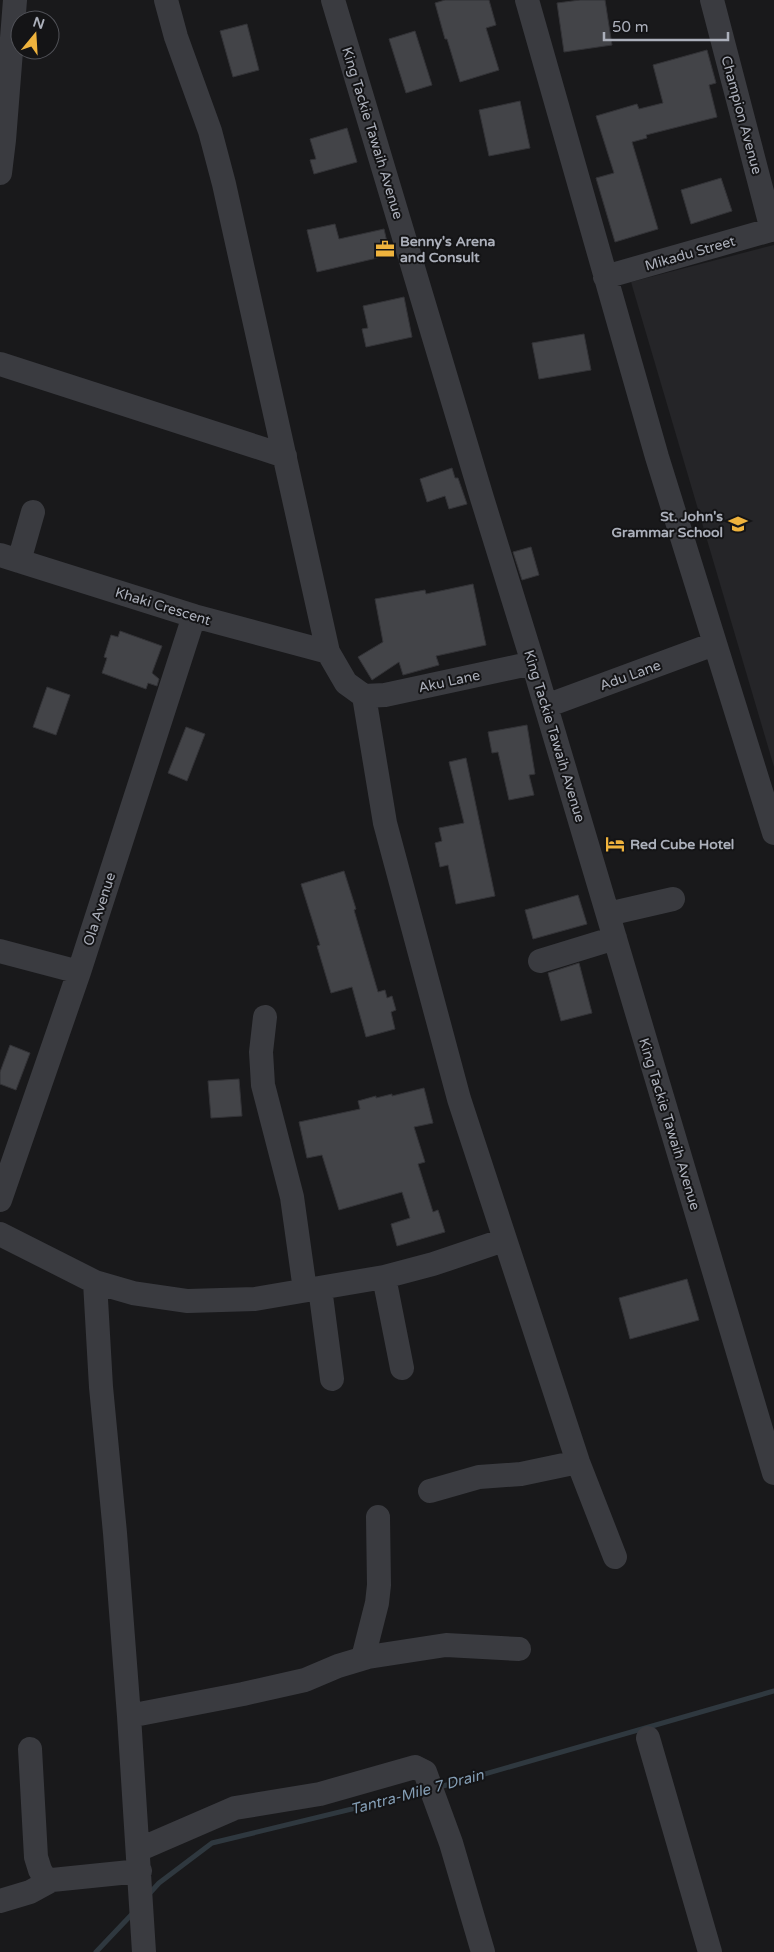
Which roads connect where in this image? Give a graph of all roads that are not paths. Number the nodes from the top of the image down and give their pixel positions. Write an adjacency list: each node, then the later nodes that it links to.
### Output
1 (15, 0): 6 (street)
2 (166, 0): 10 (street)
3 (333, 0): 16 (street, King Tackie Tawaih Avenue)
4 (527, 0): 8 (street)
5 (712, 0): 7 (street, Champion Avenue)
6 (0, 173)
7 (773, 230): 8 (street, Mikadu Street)
8 (605, 277): 14 (street)
9 (0, 364): 10 (street)
10 (285, 456): 15 (street)
11 (33, 512): 12 (street)
12 (10, 558): 13 (street, Khaki Crescent)
13 (194, 616): 15 (street, Khaki Crescent); 25 (street, Ola Avenue)
14 (714, 644): 18 (street, Adu Lane); 19 (street)
15 (328, 652): 17 (street)
16 (533, 663): 17 (street, Aku Lane); 18 (street, King Tackie Tawaih Avenue)
17 (364, 696): 29 (street)
18 (546, 706): 21 (street, King Tackie Tawaih Avenue)
19 (774, 833)
20 (673, 899): 21 (street)
21 (608, 914): 22 (street, King Tackie Tawaih Avenue)
22 (615, 938): 24 (street); 36 (street, King Tackie Tawaih Avenue)
23 (0, 951): 25 (street)
24 (540, 961)
25 (79, 972): 27 (street, Ola Avenue)
26 (266, 1017): 32 (street)
27 (0, 1200)
28 (0, 1234): 31 (street)
29 (504, 1240): 30 (street); 35 (street)
30 (384, 1277): 32 (street); 33 (street)
31 (95, 1282): 32 (street); 42 (street)
32 (312, 1289): 34 (street)
33 (402, 1368)
34 (332, 1379)
35 (578, 1462): 37 (street); 39 (street)
36 (774, 1474)
37 (430, 1491)
38 (378, 1517): 41 (street)
39 (615, 1557)
40 (519, 1649): 41 (street)
41 (363, 1658): 42 (street)
42 (129, 1716): 45 (street)
43 (648, 1738): 50 (street)
44 (30, 1749): 46 (street)
45 (139, 1868): 46 (street); 48 (street); 49 (street)
46 (47, 1882): 47 (street)
47 (0, 1901)
48 (144, 1952)
49 (483, 1952)
50 (710, 1952)

